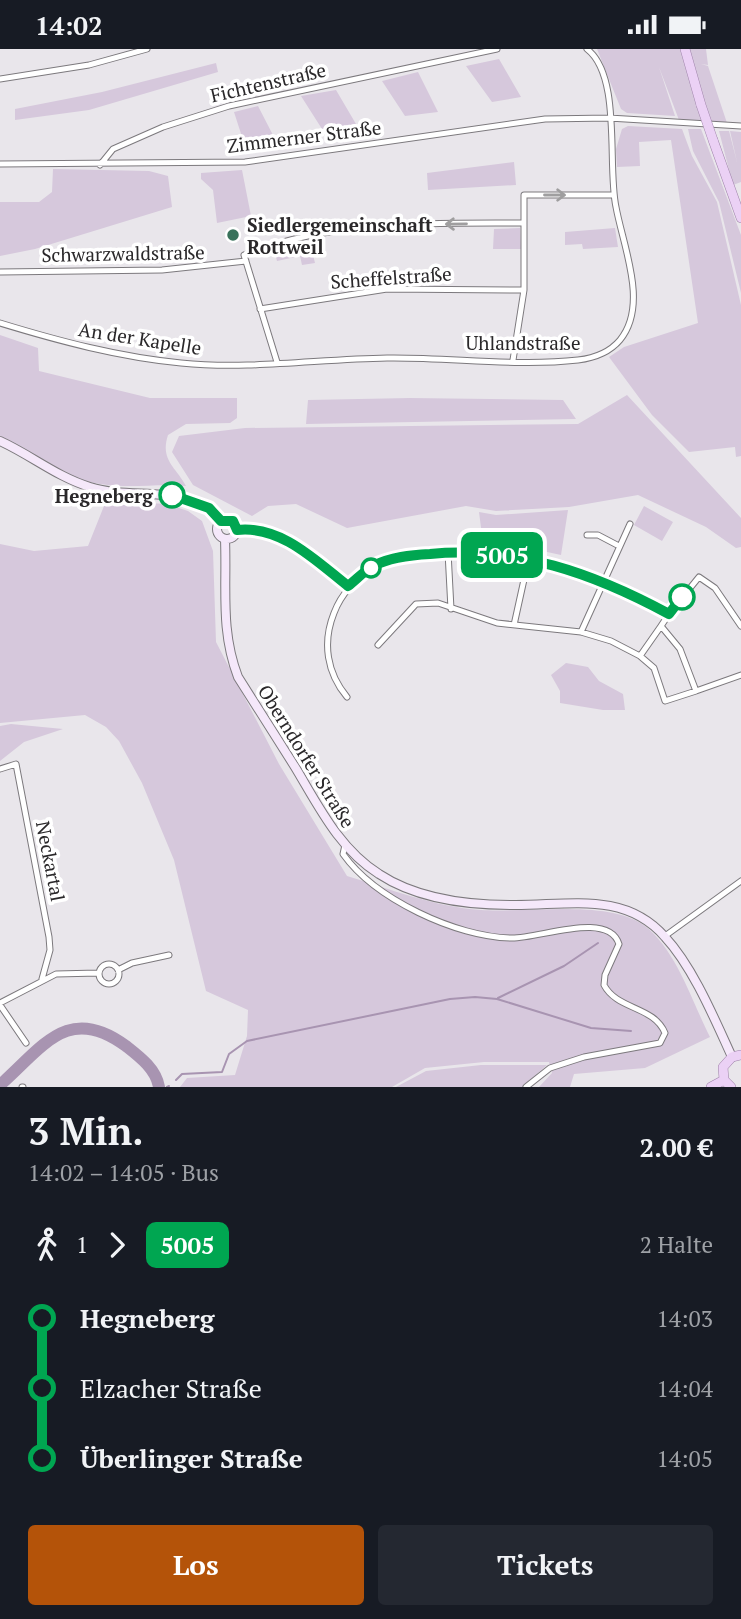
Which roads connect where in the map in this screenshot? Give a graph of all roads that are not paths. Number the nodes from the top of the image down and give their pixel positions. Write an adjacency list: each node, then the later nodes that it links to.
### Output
1 (147, 49): 5 (street)
2 (497, 49): 9 (street, Fichtenstraße)
3 (587, 49): 6 (street)
4 (685, 49): 11 (main road, bridge)
5 (0, 79)
6 (609, 118): 7 (street, Zimmerner Straße); 9 (street, Zimmerner Straße); 10 (street, Uhlandstraße)
7 (741, 126)
8 (0, 164): 9 (street, Zimmerner Straße)
9 (100, 165)
10 (613, 195): 12 (street, one-way to 10); 18 (street, Uhlandstraße)
11 (741, 218)
12 (524, 223): 13 (street, Schwarzwaldstraße, one-way to 13); 15 (street)
13 (245, 258): 14 (street, Schwarzwaldstraße); 16 (street)
14 (0, 272)
15 (524, 290): 16 (street, Scheffelstraße); 18 (street)
16 (260, 309): 19 (street)
17 (0, 323): 19 (street, An der Kapelle)
18 (513, 360): 19 (street, Uhlandstraße)
19 (277, 362)
20 (0, 440): 21 (street)
21 (221, 521): 23 (street); 25 (street, Oberndorfer Straße)
22 (630, 524): 26 (street)
23 (237, 530): 25 (street); 30 (street)
24 (587, 535): 26 (street)
25 (225, 539): 43 (street, Oberndorfer Straße)
26 (619, 546): 29 (street)
27 (448, 552): 28 (street); 30 (street); 31 (street)
28 (529, 557): 29 (street); 33 (street)
29 (603, 580): 32 (street); 36 (street)
30 (348, 586): 41 (street)
31 (451, 609): 33 (street); 37 (street)
32 (669, 614): 34 (street); 35 (street)
33 (514, 625): 36 (street)
34 (661, 626): 38 (street); 40 (street)
35 (741, 626)
36 (581, 632): 38 (street)
37 (378, 645)
38 (640, 656): 40 (street)
39 (741, 675): 40 (street)
40 (696, 691)
41 (347, 697)
42 (0, 769): 49 (street, Neckartal)
43 (345, 845): 45 (street, Oberndorfer Straße); 54 (street)
44 (741, 881): 45 (street)
45 (665, 936): 52 (street, Oberndorfer Straße)
46 (169, 955): 47 (street)
47 (118, 970): 48 (street); 48 (street)
48 (99, 973): 49 (street)
49 (42, 979): 50 (street)
50 (0, 1004): 51 (street)
51 (26, 1043)
52 (736, 1056): 53 (main road)
53 (727, 1084): 55 (main road)
54 (526, 1087)
55 (711, 1087)

